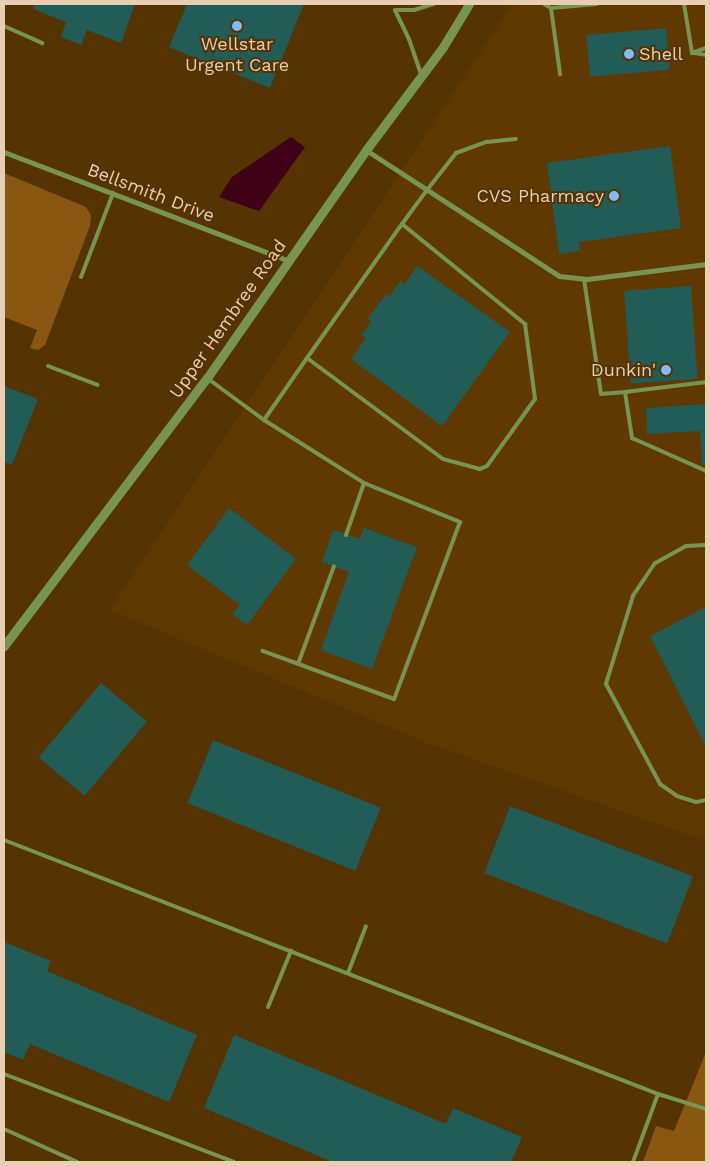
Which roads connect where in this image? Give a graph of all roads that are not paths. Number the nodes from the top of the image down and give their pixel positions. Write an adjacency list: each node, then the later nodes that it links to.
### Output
1 (434, 4): 14 (lane)
2 (469, 4): 14 (street, Upper Hembree Road)
3 (544, 4): 7 (lane)
4 (597, 4): 6 (lane)
5 (684, 4): 11 (lane)
6 (578, 5): 7 (lane)
7 (551, 8): 13 (lane)
8 (4, 26): 9 (lane)
9 (42, 43)
10 (706, 48): 11 (lane)
11 (692, 53): 12 (lane)
12 (706, 55)
13 (560, 74)
14 (421, 76): 16 (street, Upper Hembree Road)
15 (516, 139): 18 (lane)
16 (366, 150): 18 (street); 21 (street, Upper Hembree Road)
17 (4, 152): 19 (street, Bellsmith Drive)
18 (427, 190): 20 (lane); 24 (street)
19 (113, 193): 21 (street, Bellsmith Drive); 23 (lane)
20 (402, 224): 25 (lane); 25 (lane)
21 (289, 261): 27 (street, Upper Hembree Road)
22 (706, 264): 24 (street)
23 (81, 277)
24 (584, 279): 30 (lane)
25 (307, 358): 31 (lane)
26 (48, 366): 29 (lane)
27 (207, 378): 31 (lane); 37 (street, Upper Hembree Road)
28 (706, 382): 30 (lane)
29 (98, 385)
30 (625, 392): 32 (lane)
31 (264, 420): 33 (lane)
32 (706, 471)
33 (364, 483): 34 (lane); 39 (lane)
34 (346, 535)
35 (706, 545): 40 (lane)
36 (334, 566): 39 (lane)
37 (4, 646)
38 (264, 652): 39 (lane)
39 (298, 664)
40 (706, 800)
41 (4, 840): 43 (lane)
42 (366, 926): 44 (lane)
43 (290, 951): 44 (lane); 45 (lane)
44 (348, 973): 47 (lane)
45 (268, 1007)
46 (4, 1074): 51 (lane)
47 (658, 1094): 48 (lane); 52 (lane)
48 (706, 1109)
49 (4, 1129): 50 (lane)
50 (76, 1162)
51 (234, 1162)
52 (633, 1162)

